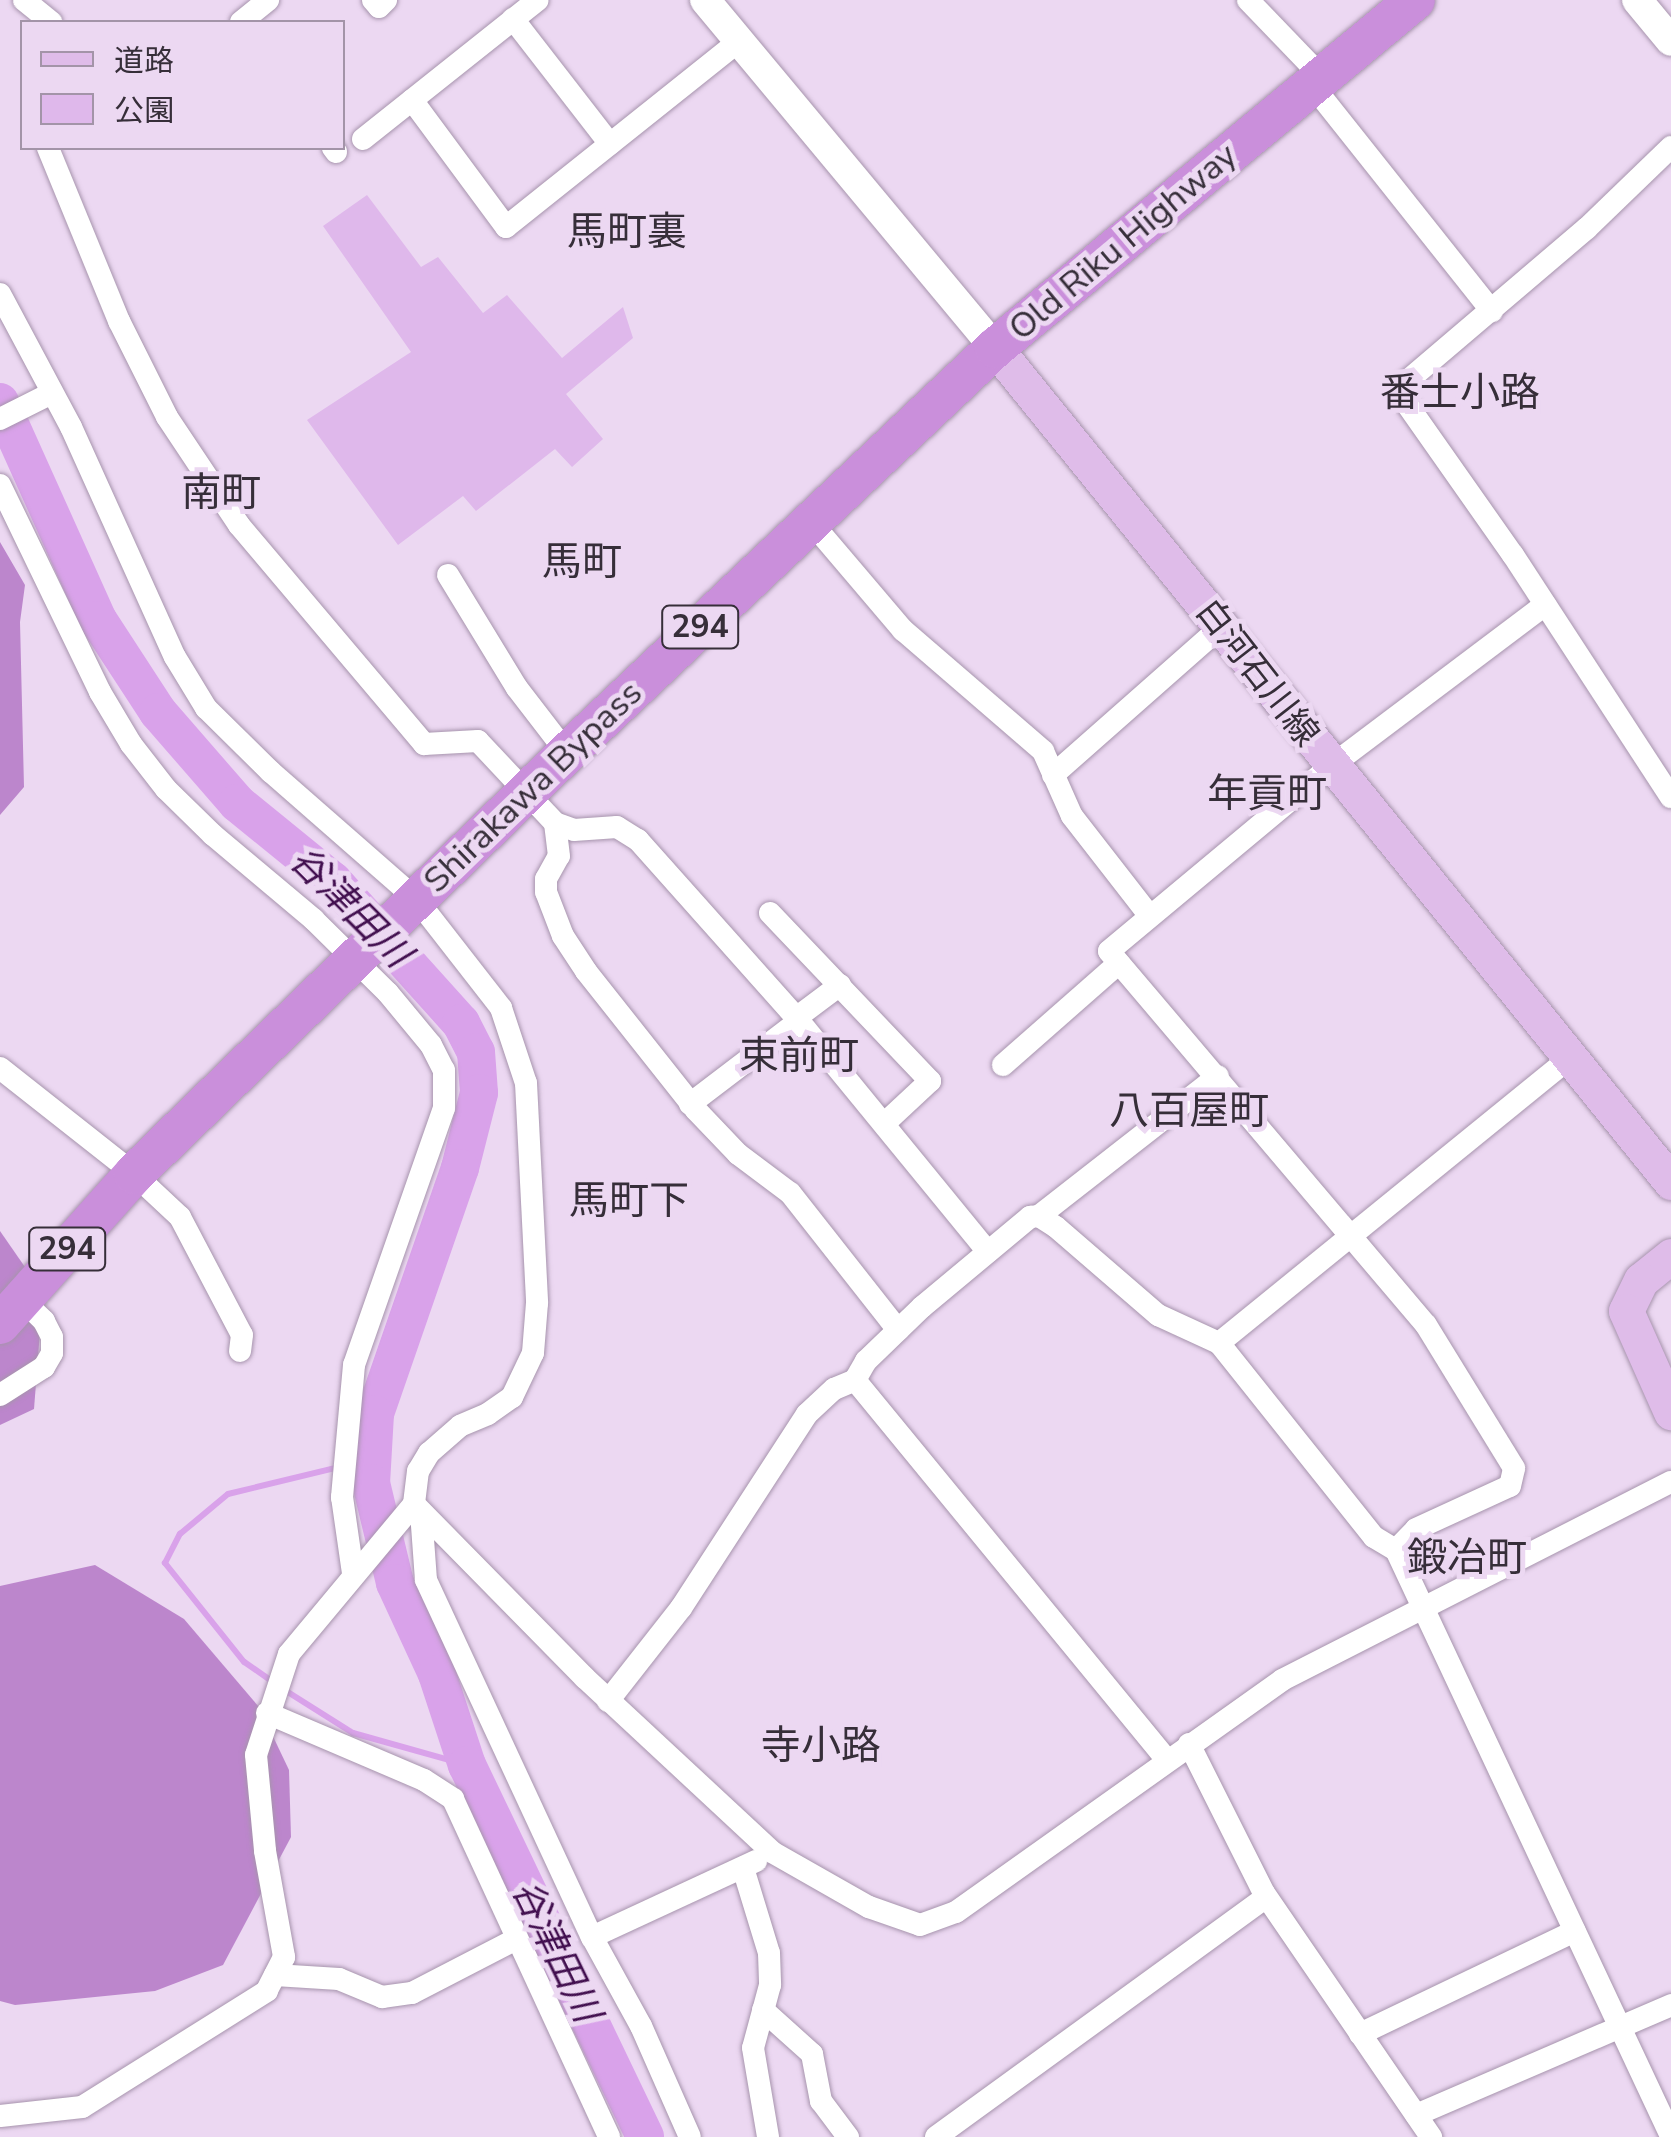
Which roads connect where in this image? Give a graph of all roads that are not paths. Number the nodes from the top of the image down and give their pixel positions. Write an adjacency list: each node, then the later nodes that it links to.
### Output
1 (24, 0): 11 (street)
2 (268, 0): 12 (street)
3 (373, 0): 4 (street)
4 (386, 0)
5 (538, 0): 10 (street)
6 (705, 0): 13 (street, Old Riku Highway)
7 (1248, 0): 15 (street)
8 (1415, 0): 15 (highway, Old Riku Highway / 294)
9 (1637, 0): 14 (street)
10 (514, 19): 16 (street); 18 (street)
11 (49, 20)
12 (243, 20)
13 (740, 40): 18 (street); 23 (street, Old Riku Highway)
14 (1671, 41)
15 (1317, 81): 22 (street); 23 (highway, Old Riku Highway / 294)
16 (412, 100): 17 (street); 18 (street)
17 (363, 139)
18 (610, 144)
19 (1671, 147): 22 (street)
20 (49, 150): 34 (street)
21 (0, 294): 24 (street)
22 (1492, 311): 29 (street)
23 (995, 348): 27 (highway, Shirakawa Bypass / 294); 30 (main road, 白河石川線)
24 (50, 394): 25 (street); 37 (street)
25 (0, 420)
26 (0, 485): 40 (street)
27 (811, 522): 31 (highway, Shirakawa Bypass / 294); 33 (street)
28 (448, 575): 31 (street)
29 (1545, 605): 32 (street); 35 (street)
30 (1221, 627): 32 (main road, 白河石川線); 33 (street)
31 (567, 753): 34 (highway, Shirakawa Bypass / 294)
32 (1331, 766): 39 (street); 44 (main road, 白河石川線)
33 (1053, 775): 39 (street)
34 (529, 793): 36 (street); 37 (highway, Shirakawa Bypass / 294)
35 (1671, 797)
36 (554, 824): 43 (street); 48 (street)
37 (413, 905): 40 (highway, Shirakawa Bypass / 294); 64 (street)
38 (770, 913): 42 (street)
39 (1148, 915): 41 (street)
40 (357, 957): 51 (highway, Shirakawa Bypass / 294); 66 (street)
41 (1120, 963): 45 (street); 47 (street)
42 (840, 985): 43 (street); 49 (street)
43 (798, 1019): 48 (street); 49 (street)
44 (1571, 1056): 50 (main road, 白河石川線); 53 (street)
45 (1003, 1065)
46 (0, 1068): 51 (street)
47 (1218, 1076): 52 (street); 53 (street)
48 (690, 1104): 57 (street)
49 (885, 1123): 54 (street)
50 (1666, 1165)
51 (134, 1174): 56 (highway, Shirakawa Bypass / 294); 59 (street)
52 (1039, 1216): 54 (street); 58 (street)
53 (1349, 1234): 58 (street); 65 (street)
54 (988, 1252): 57 (street)
55 (1671, 1256): 62 (main road)
56 (11, 1312): 61 (street)
57 (898, 1330): 60 (street)
58 (1219, 1343): 65 (street)
59 (240, 1351)
60 (855, 1380): 68 (street); 71 (street)
61 (0, 1396)
62 (1671, 1412)
63 (1671, 1482): 67 (street)
64 (418, 1508): 66 (street); 68 (street); 76 (street)
65 (1396, 1550): 67 (street)
66 (353, 1573): 69 (street)
67 (1422, 1606): 70 (street); 75 (street)
68 (608, 1701): 72 (street)
69 (269, 1706): 77 (street); 78 (street)
70 (1189, 1744): 71 (street); 74 (street)
71 (1167, 1760): 72 (street)
72 (772, 1852): 73 (street)
73 (743, 1868): 76 (street); 80 (street)
74 (1266, 1897): 82 (street); 90 (street)
75 (1575, 1931): 81 (street); 82 (street)
76 (592, 1937): 87 (street)
77 (516, 1940): 78 (street); 86 (street)
78 (276, 1975): 84 (street)
79 (1671, 2005): 81 (street)
80 (763, 2010): 88 (street); 89 (street)
81 (1620, 2028): 83 (street); 85 (street)
82 (1360, 2034): 83 (street)
83 (1416, 2115): 91 (street)
84 (0, 2116)
85 (1671, 2136)
86 (610, 2137)
87 (690, 2137)
88 (768, 2137)
89 (848, 2137)
90 (936, 2137)
91 (1431, 2137)

